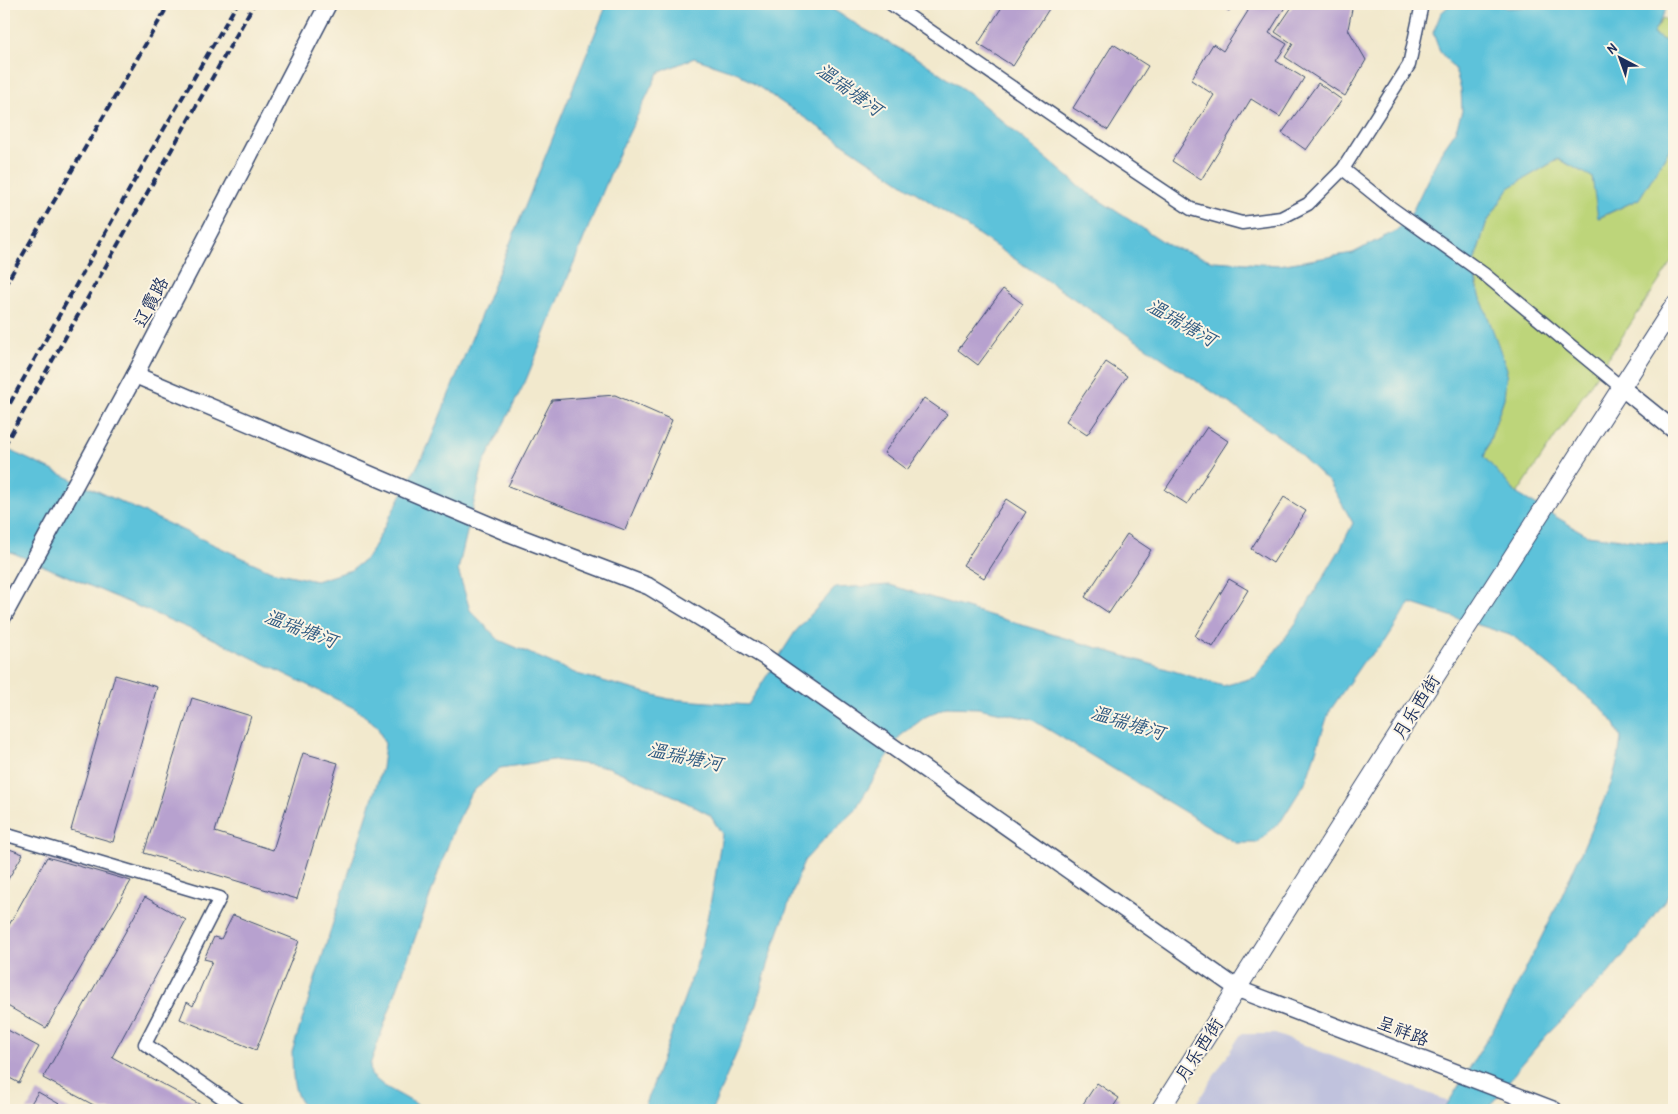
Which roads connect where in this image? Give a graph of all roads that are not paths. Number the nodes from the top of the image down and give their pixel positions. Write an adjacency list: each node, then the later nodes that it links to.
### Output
1 (328, 4): 6 (street, 辽霞路)
2 (891, 4): 4 (street)
3 (1422, 4): 4 (street)
4 (1344, 169): 7 (street)
5 (1674, 306): 7 (main road, 月乐西街)
6 (135, 375): 9 (street, 辽霞路); 11 (street, 呈祥路)
7 (1622, 388): 8 (street); 11 (main road, 月乐西街)
8 (1674, 430)
9 (4, 615)
10 (4, 834): 13 (street)
11 (1238, 989): 12 (street, 呈祥路); 14 (main road, 月乐西街)
12 (1528, 1106): 15 (street, 呈祥路)
13 (240, 1110)
14 (1160, 1110)
15 (1554, 1110)

